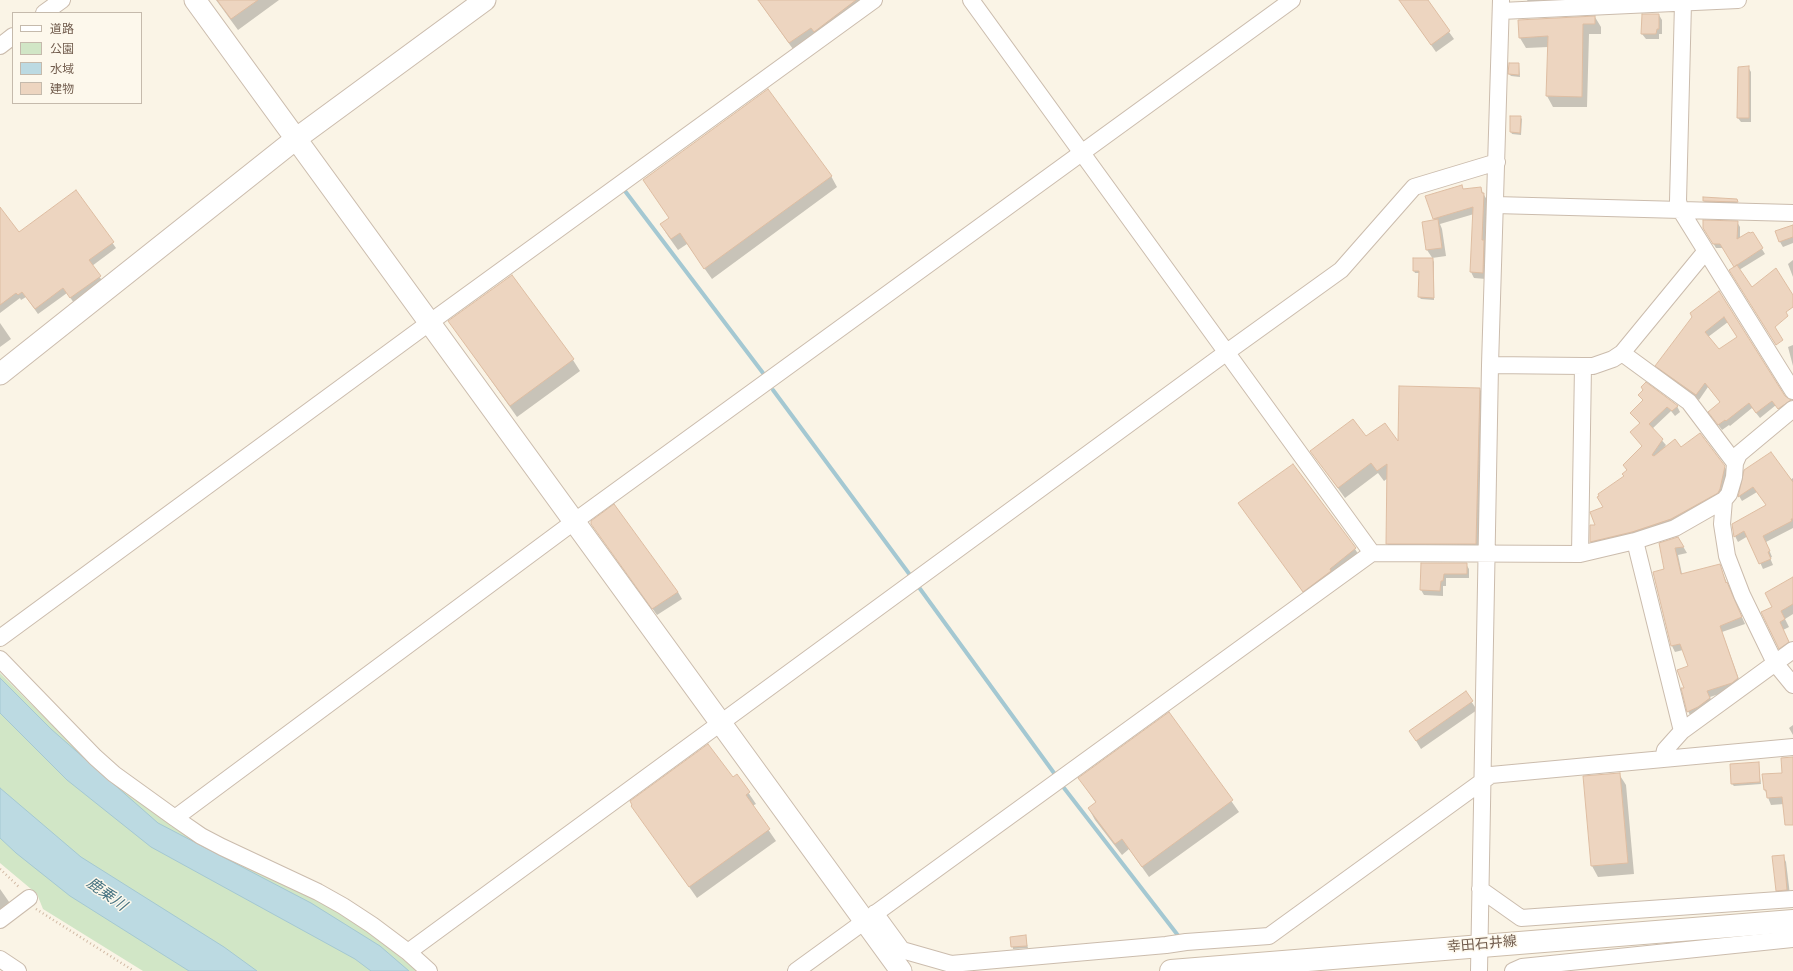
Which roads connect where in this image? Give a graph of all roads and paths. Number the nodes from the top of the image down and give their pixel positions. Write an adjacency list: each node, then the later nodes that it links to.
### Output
1 (62, 0): 11 (street)
2 (195, 0): 14 (street)
3 (485, 0): 14 (street)
4 (874, 0): 21 (street)
5 (971, 0): 15 (street)
6 (1292, 0): 15 (street)
7 (1731, 0): 8 (street); 9 (street)
8 (1738, 0)
9 (1683, 3): 10 (street); 18 (street)
10 (1501, 5): 16 (street)
11 (45, 12)
12 (12, 37): 13 (street)
13 (0, 46)
14 (297, 138): 21 (street); 26 (street)
15 (1081, 153): 22 (street); 31 (street)
16 (1497, 162): 17 (street); 22 (street)
17 (1496, 205): 18 (street); 24 (street)
18 (1681, 211): 19 (street); 20 (street)
19 (1793, 213)
20 (1705, 252): 23 (street); 27 (street)
21 (429, 323): 31 (street); 36 (street)
22 (1227, 352): 33 (street); 41 (street)
23 (1622, 353): 25 (street); 29 (street)
24 (1490, 365): 25 (street); 34 (street)
25 (1583, 366): 35 (street)
26 (0, 374)
27 (1793, 391)
28 (1793, 409): 29 (street)
29 (1735, 463): 30 (street)
30 (1724, 500): 32 (street); 39 (street)
31 (575, 521): 41 (street); 46 (street)
32 (1635, 541): 35 (street); 42 (street)
33 (1372, 552): 34 (street); 51 (street)
34 (1487, 554): 35 (street); 45 (street)
35 (1580, 554)
36 (0, 638)
37 (1793, 650): 39 (street)
38 (0, 659): 46 (street)
39 (1775, 663): 40 (street); 42 (street)
40 (1793, 685)
41 (721, 722): 51 (street); 56 (street)
42 (1682, 731): 44 (street)
43 (1793, 747): 44 (street)
44 (1664, 759): 45 (street)
45 (1482, 782): 48 (street); 51 (street)
46 (175, 818): 56 (street)
47 (0, 869): 49 (path)
48 (1480, 889): 50 (street); 55 (street)
49 (29, 898): 52 (street); 59 (path)
50 (1793, 899)
51 (870, 917): 61 (street); 62 (street)
52 (0, 920)
53 (1793, 921): 55 (main road, 幸田石井線)
54 (1793, 939): 65 (street)
55 (1479, 946): 63 (main road, 幸田石井線); 64 (street)
56 (408, 952): 60 (street)
57 (0, 959): 58 (street)
58 (18, 971)
59 (134, 971)
60 (429, 971)
61 (796, 971)
62 (901, 971)
63 (1171, 971)
64 (1479, 971)
65 (1513, 971)

